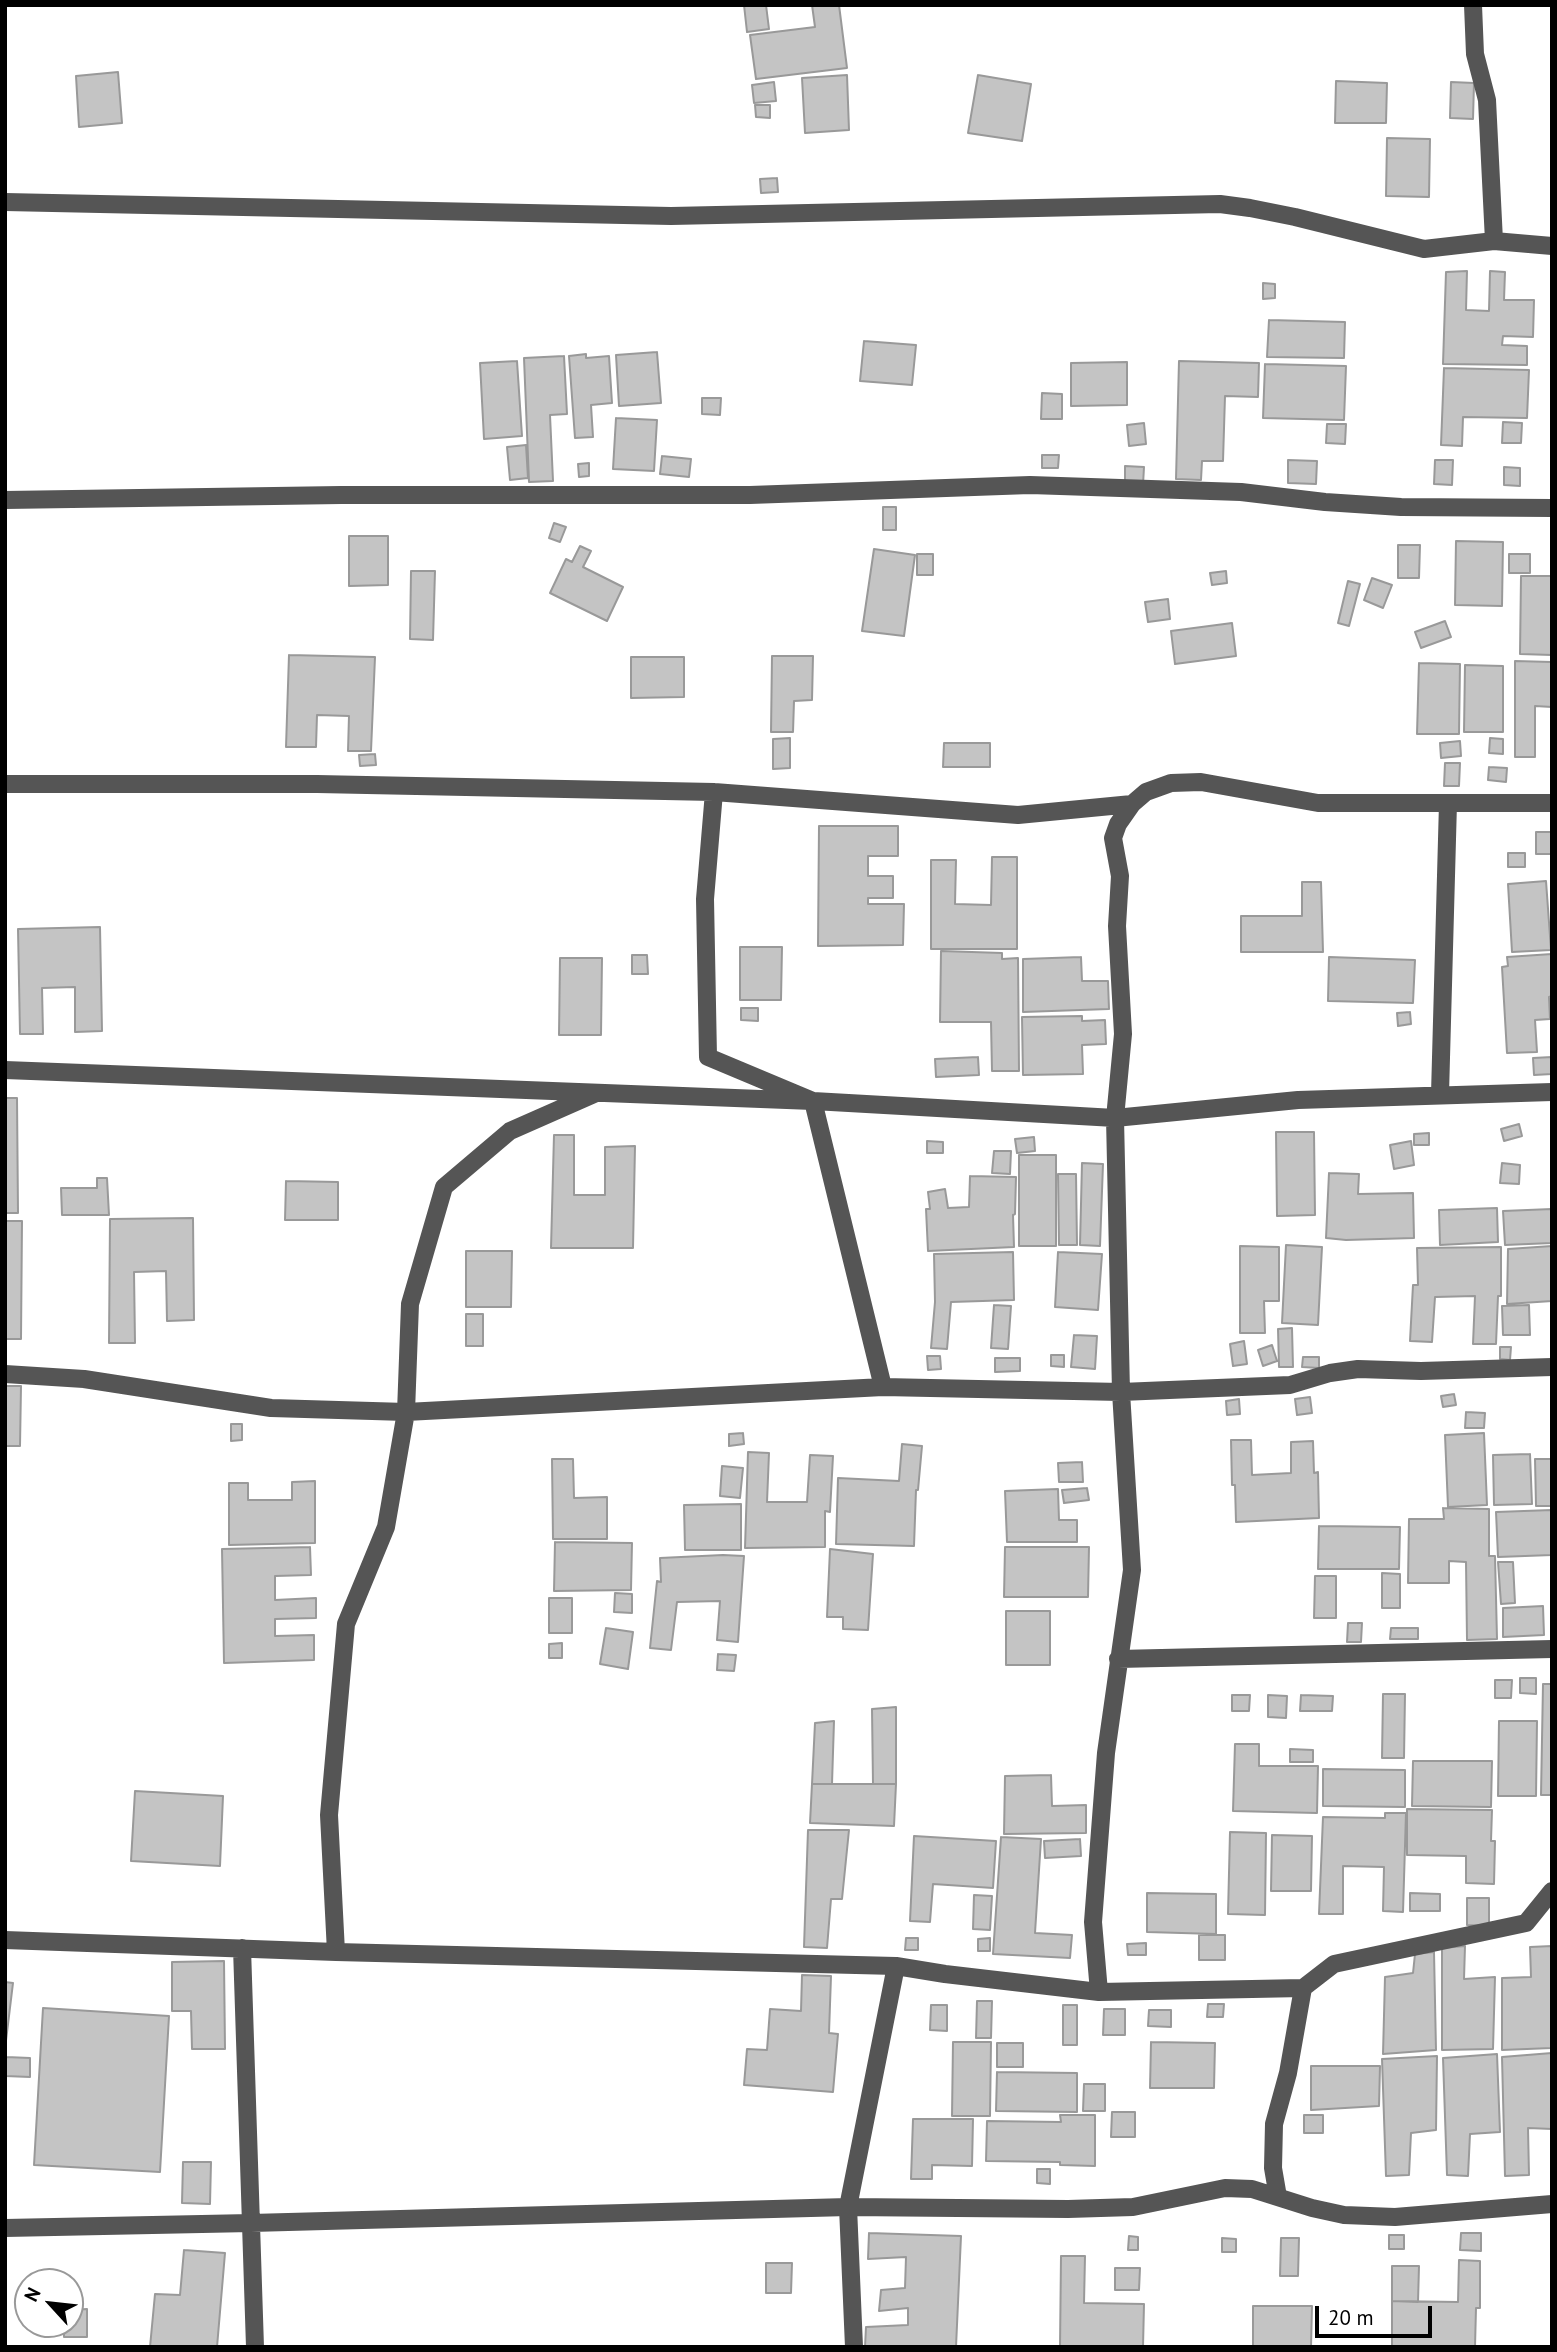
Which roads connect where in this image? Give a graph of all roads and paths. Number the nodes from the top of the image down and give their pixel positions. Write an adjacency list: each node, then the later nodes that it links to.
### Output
1 (1473, 5): 3 (street)
2 (5, 202): 3 (street)
3 (1494, 240): 4 (street)
4 (1552, 246)
5 (5, 500): 6 (street)
6 (1552, 508)
7 (5, 784): 8 (street)
8 (714, 792): 11 (street); 16 (street)
9 (1448, 803): 10 (street); 11 (street); 15 (street)
10 (1552, 803)
11 (1132, 804): 17 (street)
12 (5, 1070): 14 (street)
13 (1552, 1092): 15 (street)
14 (597, 1093): 16 (street); 22 (street)
15 (1440, 1094): 17 (street)
16 (813, 1101): 17 (street); 20 (street)
17 (1115, 1118): 21 (street)
18 (1552, 1367): 21 (street)
19 (5, 1374): 22 (street)
20 (883, 1387): 21 (street); 22 (street)
21 (1121, 1392): 24 (street)
22 (405, 1412): 28 (street)
23 (1552, 1650): 24 (street)
24 (1118, 1659): 31 (street)
25 (1552, 1891): 30 (street)
26 (5, 1940): 27 (street)
27 (242, 1948): 28 (street); 35 (street)
28 (335, 1952): 29 (street)
29 (896, 1966): 31 (street); 34 (street)
30 (1303, 1988): 31 (street); 32 (street)
31 (1099, 1992)
32 (1278, 2197): 33 (street); 34 (street)
33 (1552, 2204)
34 (848, 2207): 35 (street); 38 (street)
35 (251, 2224): 36 (street); 37 (street)
36 (5, 2228)
37 (255, 2347)
38 (854, 2347)

